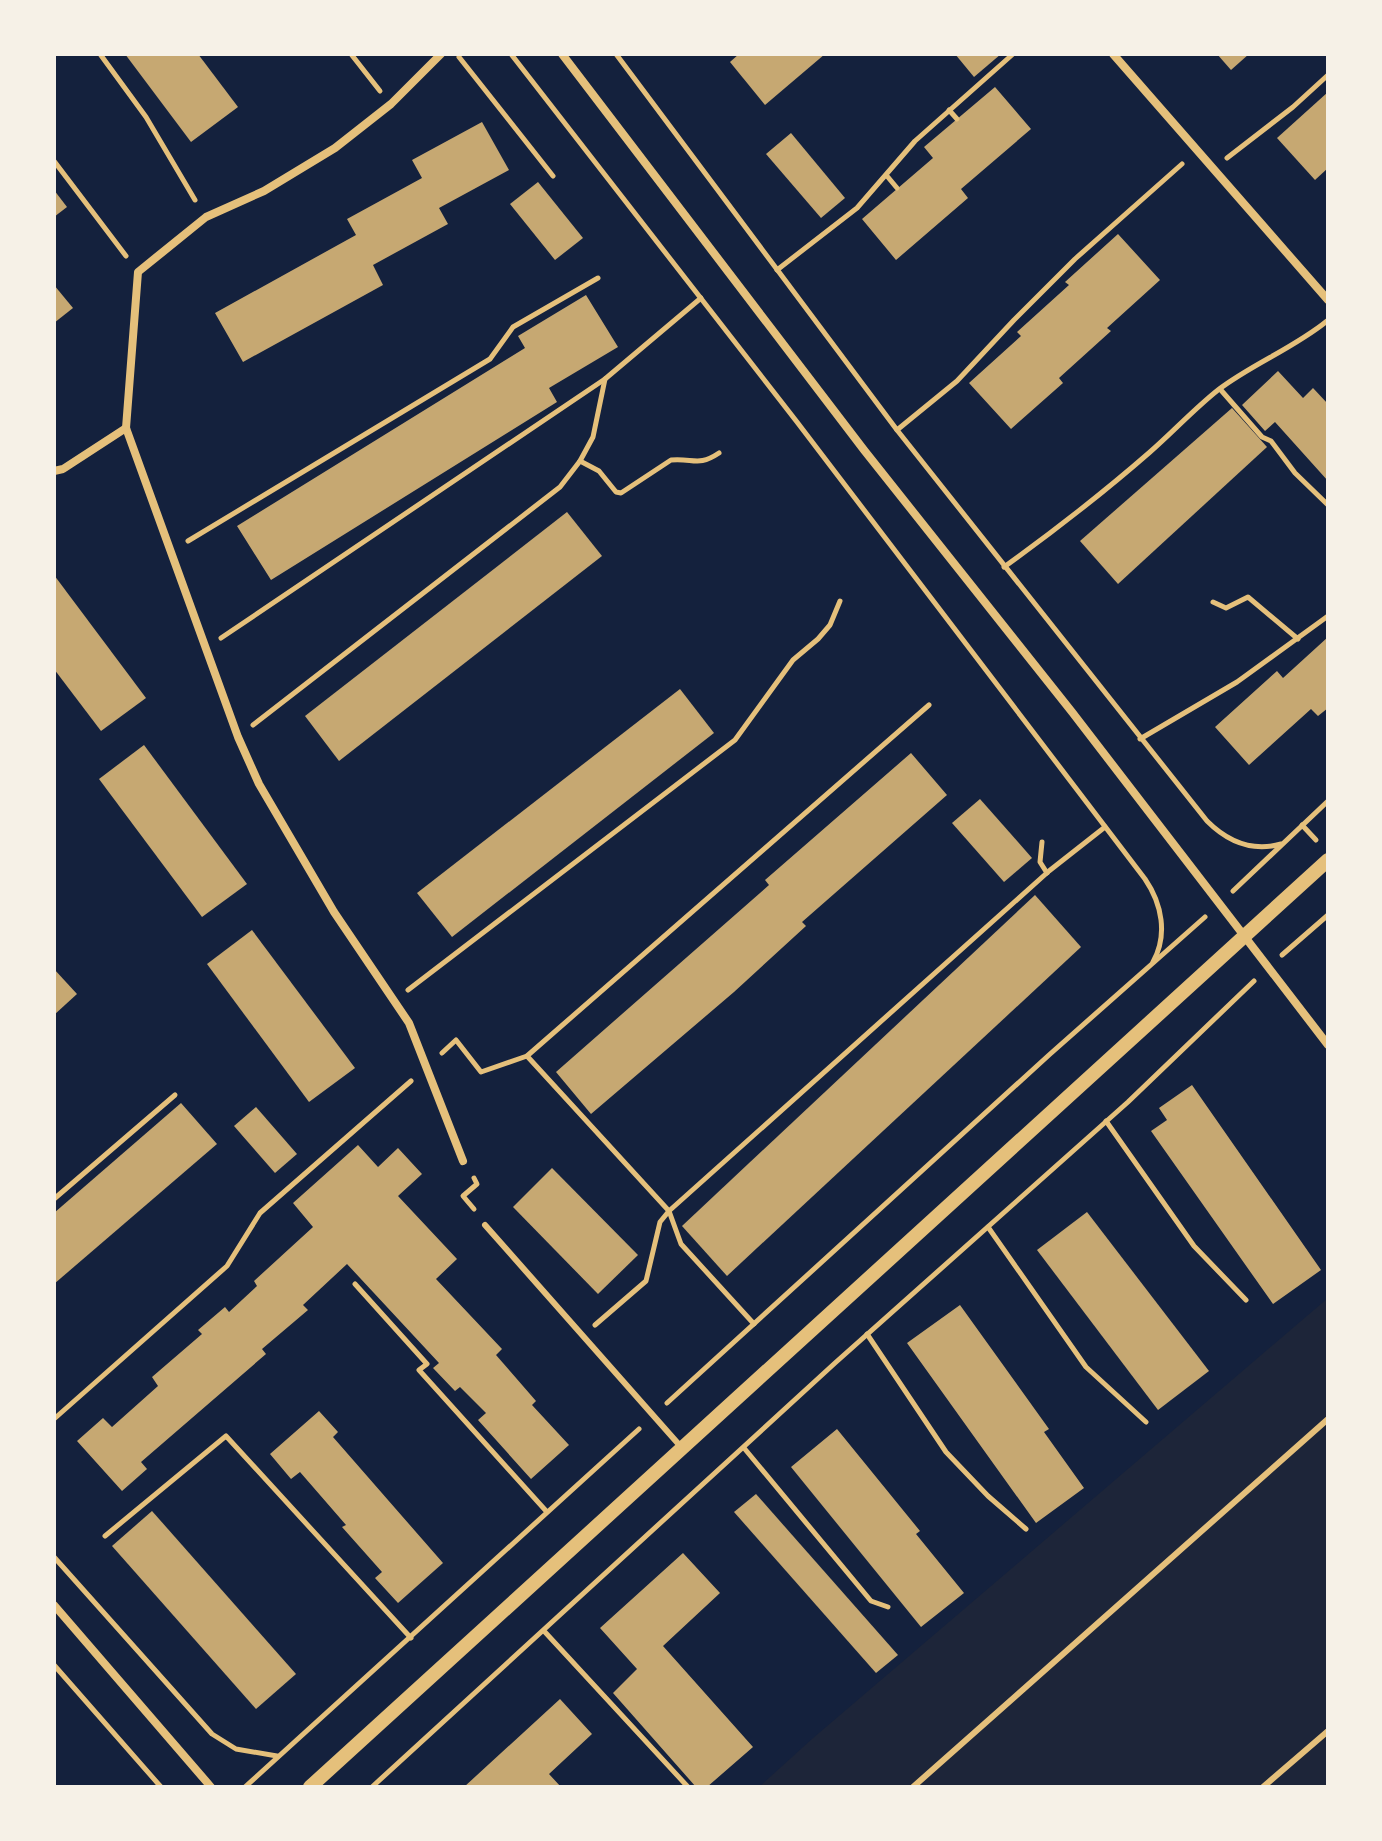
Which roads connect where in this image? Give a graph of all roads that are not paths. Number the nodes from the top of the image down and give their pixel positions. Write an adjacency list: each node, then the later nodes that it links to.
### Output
1 (441, 54): 5 (street)
2 (562, 54): 8 (street)
3 (1113, 54): 4 (street)
4 (1328, 300)
5 (126, 428): 6 (street); 10 (street)
6 (54, 471)
7 (1328, 860): 8 (street)
8 (1245, 936): 9 (street); 13 (street)
9 (1328, 1045)
10 (463, 1161)
11 (485, 1225): 13 (lane)
12 (1328, 1419): 18 (lane)
13 (682, 1448): 17 (street)
14 (54, 1605): 16 (street)
15 (1328, 1731): 19 (lane)
16 (211, 1787)
17 (310, 1787)
18 (913, 1787)
19 (1263, 1787)

